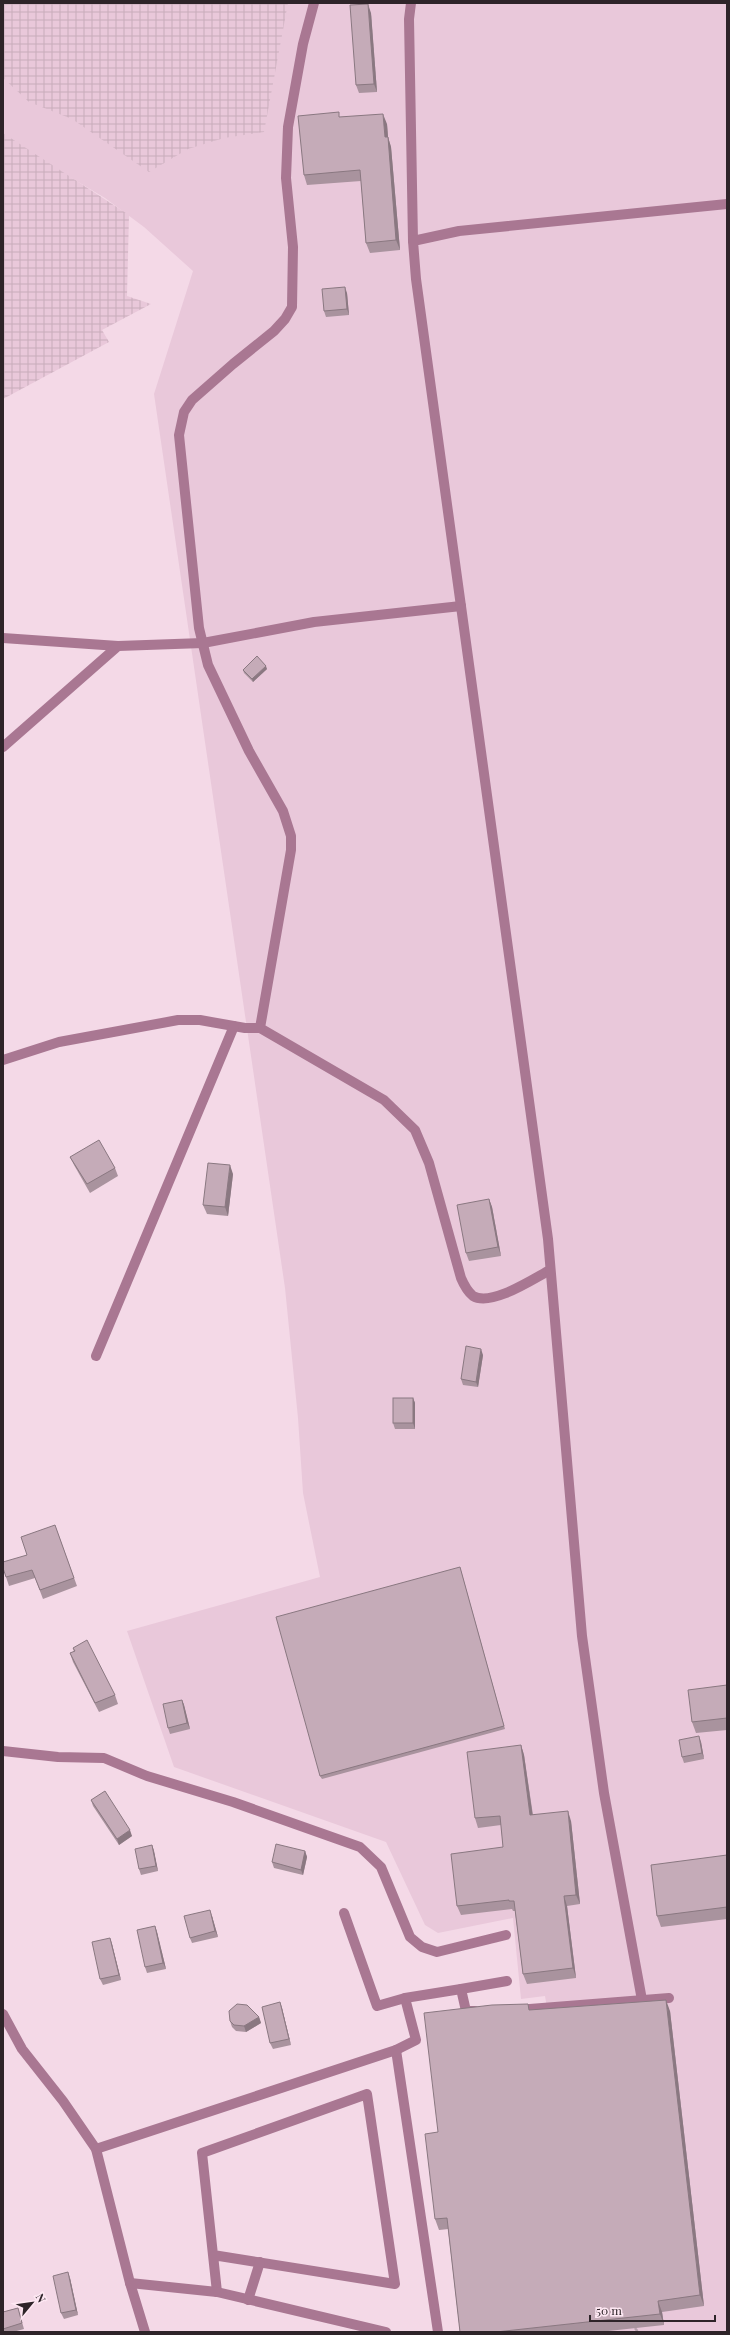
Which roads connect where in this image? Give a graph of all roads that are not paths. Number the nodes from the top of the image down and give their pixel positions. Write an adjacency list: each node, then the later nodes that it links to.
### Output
1 (314, 3): 7 (street)
2 (411, 3): 4 (street)
3 (727, 204): 4 (street)
4 (413, 241): 5 (street)
5 (461, 606): 7 (street); 13 (street)
6 (3, 638): 8 (street)
7 (203, 643): 8 (street); 11 (street)
8 (118, 646): 9 (street)
9 (3, 747)
10 (234, 1026): 11 (street); 12 (street); 14 (street)
11 (260, 1028): 13 (street)
12 (3, 1060)
13 (550, 1270): 22 (street)
14 (96, 1356)
15 (3, 1751): 17 (street)
16 (344, 1913): 20 (street)
17 (506, 1935)
18 (507, 1981): 19 (street)
19 (461, 1989): 20 (street); 23 (street)
20 (405, 1998): 26 (street)
21 (669, 1998): 22 (street)
22 (642, 2000): 24 (street)
23 (488, 2010)
24 (503, 2010)
25 (3, 2014): 27 (street)
26 (396, 2050): 27 (street); 35 (street)
27 (96, 2149): 30 (street)
28 (213, 2254): 29 (street); 29 (street); 31 (street)
29 (260, 2262): 32 (street)
30 (130, 2283): 31 (street); 33 (street)
31 (217, 2292): 32 (street)
32 (248, 2300): 34 (street)
33 (145, 2332)
34 (386, 2332)
35 (438, 2332)

